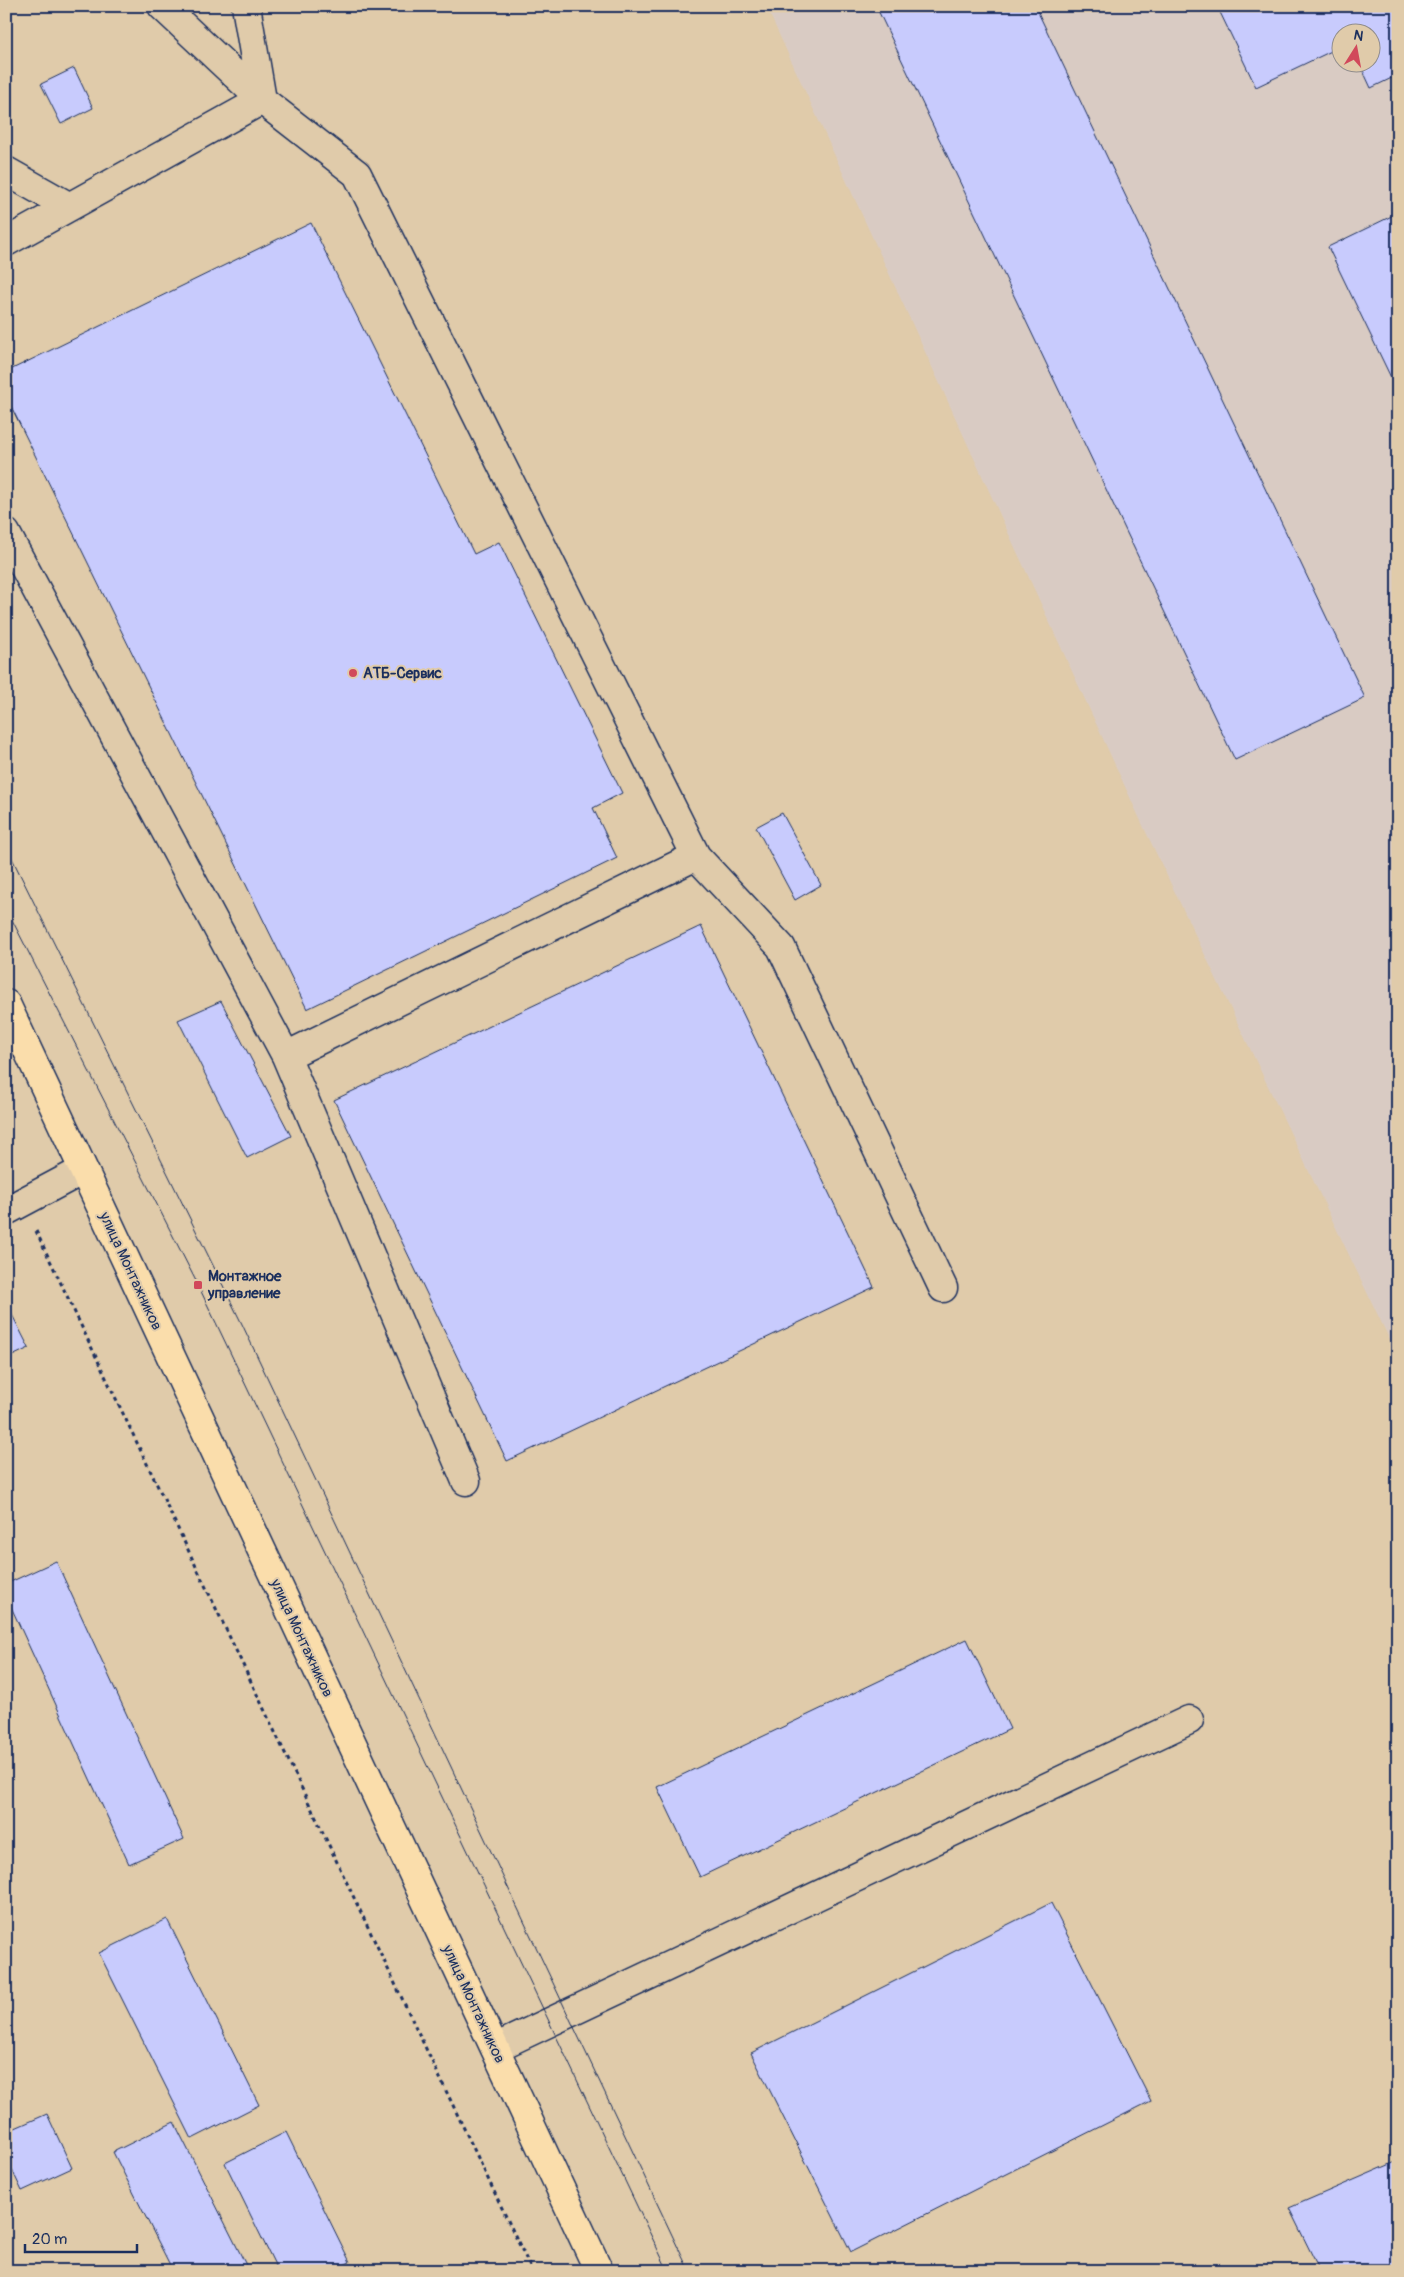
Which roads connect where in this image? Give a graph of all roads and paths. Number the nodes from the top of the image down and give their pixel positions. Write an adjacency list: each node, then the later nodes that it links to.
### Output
1 (162, 6): 3 (lane)
2 (246, 6): 3 (lane)
3 (262, 100): 5 (lane); 8 (lane)
4 (6, 170): 5 (lane)
5 (68, 206): 6 (lane)
6 (6, 242)
7 (6, 533): 10 (lane)
8 (696, 856): 10 (lane); 13 (lane)
9 (6, 1004): 11 (main road, улица Монтажников)
10 (286, 1056): 14 (lane)
11 (83, 1170): 12 (lane); 16 (main road, улица Монтажников)
12 (14, 1206): 17 (path)
13 (943, 1288)
14 (466, 1481)
15 (1189, 1720): 16 (lane)
16 (495, 2048): 18 (main road, улица Монтажников)
17 (532, 2271)
18 (599, 2271)

